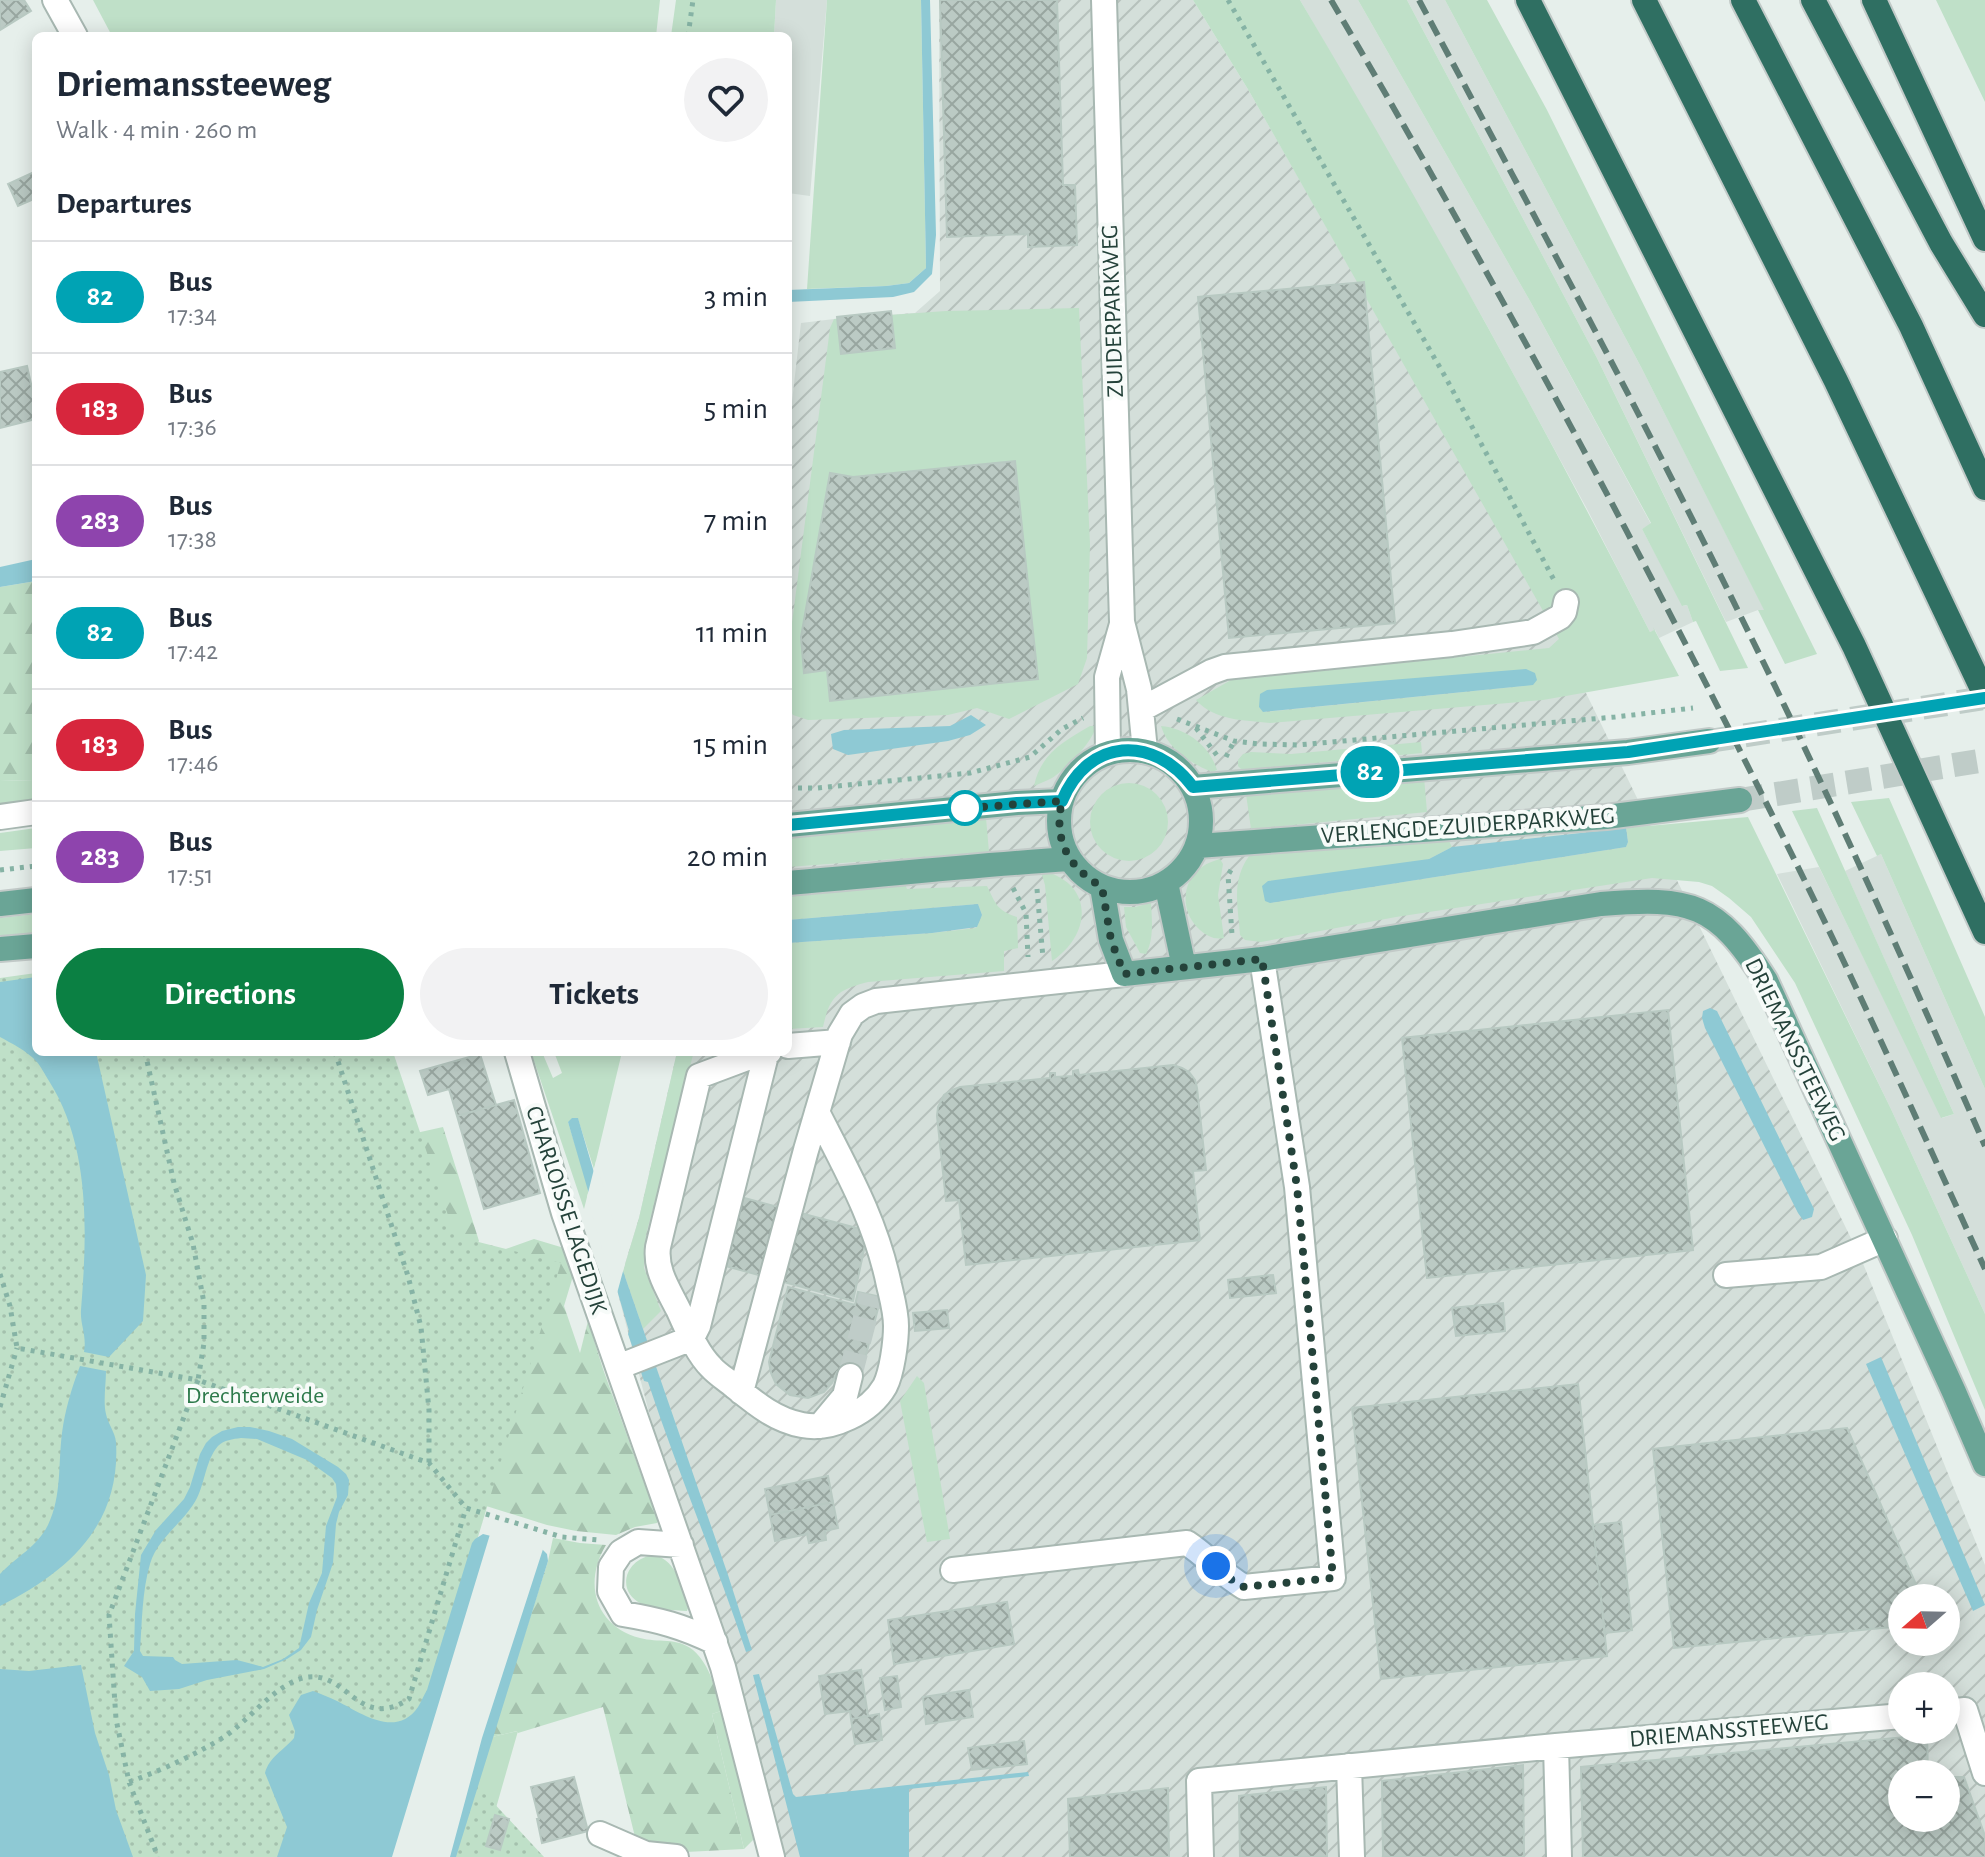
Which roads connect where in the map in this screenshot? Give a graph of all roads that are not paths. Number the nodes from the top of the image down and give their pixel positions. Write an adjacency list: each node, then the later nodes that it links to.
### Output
1 (55, 0): 8 (street)
2 (1104, 0): 13 (street, ZUIDERPARKWEG)
3 (1528, 0): 32 (highway)
4 (1644, 0): 14 (highway)
5 (1743, 0): 11 (highway)
6 (1813, 0): 10 (highway)
7 (1874, 0): 9 (highway)
8 (73, 32)
9 (1985, 239)
10 (1985, 315)
11 (1985, 488)
12 (1566, 602): 15 (street)
13 (1122, 622): 15 (street, ZUIDERPARKWEG); 18 (street, ZUIDERPARKWEG)
14 (1985, 695)
15 (1142, 709): 17 (street, ZUIDERPARKWEG)
16 (1709, 741): 19 (main road)
17 (1145, 751): 18 (main road); 19 (main road)
18 (1108, 753): 21 (main road)
19 (1193, 787): 25 (main road)
20 (1740, 800): 25 (main road, VERLENGDE ZUIDERPARKWEG)
21 (1062, 801): 24 (main road); 26 (main road)
22 (32, 813): 23 (street)
23 (0, 817)
24 (792, 825)
25 (1197, 846): 28 (main road)
26 (1070, 859): 27 (main road); 29 (main road)
27 (792, 883)
28 (1166, 883): 29 (main road); 36 (main road)
29 (1102, 887): 37 (main road)
30 (32, 900): 31 (main road)
31 (0, 904)
32 (1985, 932)
33 (32, 946): 34 (main road)
34 (0, 949)
35 (1262, 959): 36 (main road, DRIEMANSSTEEWEG); 44 (main road, DRIEMANSSTEEWEG); 54 (street)
36 (1184, 967): 37 (main road, DRIEMANSSTEEWEG)
37 (1124, 974): 38 (street, DRIEMANSSTEEWEG)
38 (839, 1038): 39 (street); 43 (street)
39 (792, 1045)
40 (518, 1056): 48 (street, CHARLOISSE LAGEDIJK)
41 (755, 1056): 48 (street)
42 (766, 1056): 48 (street)
43 (817, 1112): 45 (street); 50 (street)
44 (1885, 1239): 46 (street); 52 (main road, DRIEMANSSTEEWEG)
45 (887, 1272): 47 (street); 51 (street)
46 (1726, 1275)
47 (871, 1295)
48 (654, 1352): 50 (street); 53 (street, CHARLOISSE LAGEDIJK)
49 (850, 1376): 51 (street)
50 (741, 1392): 51 (street)
51 (820, 1426)
52 (1985, 1464)
53 (681, 1545): 55 (street, CHARLOISSE LAGEDIJK); 55 (street)
54 (953, 1570)
55 (715, 1642): 62 (street, CHARLOISSE LAGEDIJK)
56 (1965, 1710): 60 (street)
57 (1888, 1717): 58 (street, DRIEMANSSTEEWEG)
58 (1556, 1746): 59 (street, DRIEMANSSTEEWEG); 66 (street)
59 (1349, 1766): 64 (street, DRIEMANSSTEEWEG); 65 (street)
60 (1985, 1773)
61 (600, 1834): 63 (street)
62 (765, 1855)
63 (676, 1857)
64 (1201, 1857)
65 (1352, 1857)
66 (1559, 1857)

